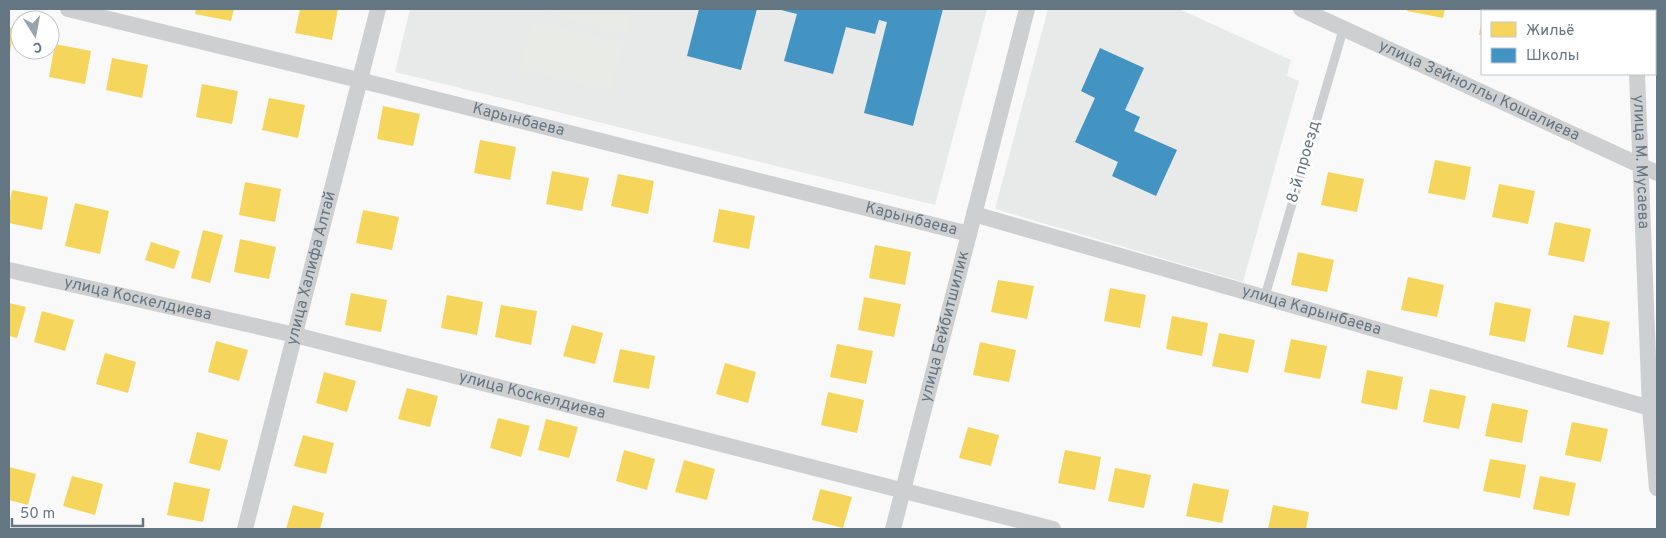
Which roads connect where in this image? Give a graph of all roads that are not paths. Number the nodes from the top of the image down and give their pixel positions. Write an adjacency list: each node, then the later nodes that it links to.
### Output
1 (68, 9): 7 (street, Карынбаева)
2 (378, 9): 7 (street, улица Халифа Алтай)
3 (1027, 9): 10 (street, улица Бейбитшилик)
4 (1301, 9): 5 (street, улица Зейноллы Кошалиева)
5 (1344, 27): 8 (street, улица Зейноллы Кошалиева); 13 (lane, 8-й проезд)
6 (1637, 75): 8 (street, улица М. Мусаева)
7 (359, 80): 11 (street, Карынбаева); 14 (street, улица Халифа Алтай)
8 (1640, 165): 9 (street, улица Зейноллы Кошалиева); 15 (street, улица М. Мусаева)
9 (1657, 172)
10 (974, 214): 11 (street, улица Бейбитшилик); 13 (street, улица Карынбаева)
11 (969, 234): 17 (street, улица Бейбитшилик)
12 (9, 270): 14 (street, улица Коскелдиева)
13 (1265, 296): 15 (street, улица Карынбаева)
14 (295, 335): 17 (street, улица Коскелдиева); 18 (street, улица Халифа Алтай)
15 (1650, 408): 16 (street, улица М. Мусаева)
16 (1657, 488)
17 (903, 491): 19 (street, улица Бейбитшилик); 20 (street, улица Коскелдиева)
18 (245, 529)
19 (893, 529)
20 (1052, 529)

